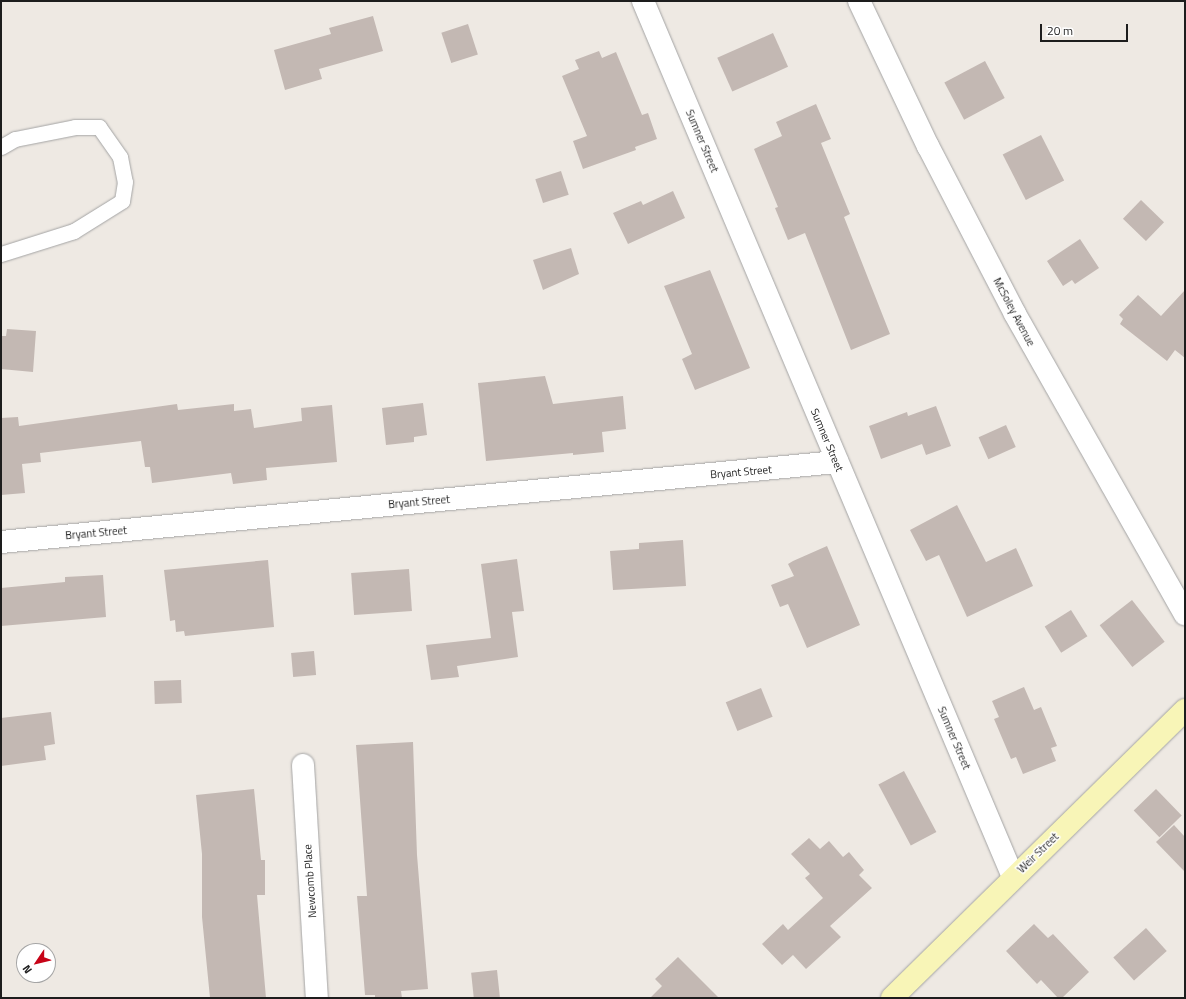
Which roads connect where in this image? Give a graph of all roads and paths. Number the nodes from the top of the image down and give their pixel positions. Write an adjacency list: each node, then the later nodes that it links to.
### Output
1 (643, 1): 5 (street, Sumner Street)
2 (859, 1): 7 (street, McSoley Avenue)
3 (1, 147): 4 (lane)
4 (1, 254)
5 (837, 462): 6 (street, Bryant Street); 10 (street, Sumner Street)
6 (1, 542)
7 (1185, 614)
8 (1185, 710): 10 (main road, Weir Street)
9 (303, 765): 11 (street, Newcomb Place)
10 (1013, 877): 12 (main road, Weir Street)
11 (317, 998)
12 (892, 998)

